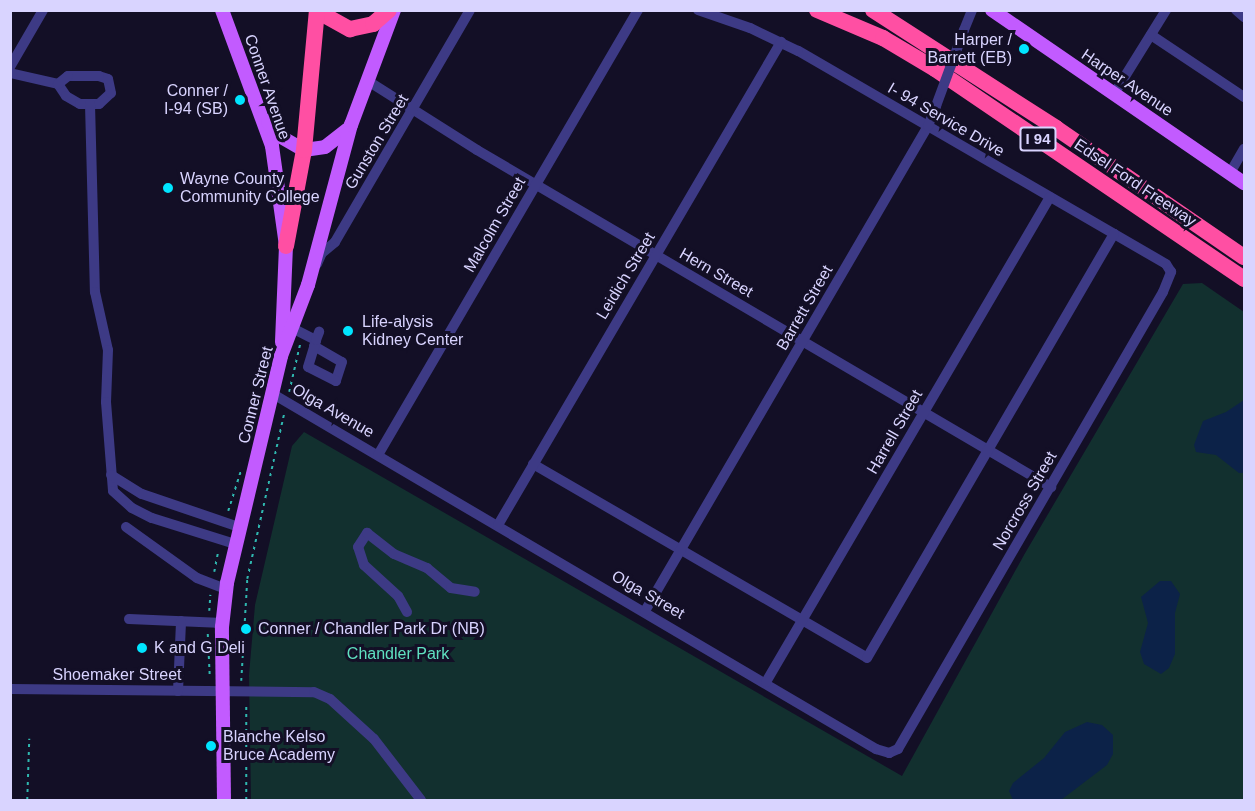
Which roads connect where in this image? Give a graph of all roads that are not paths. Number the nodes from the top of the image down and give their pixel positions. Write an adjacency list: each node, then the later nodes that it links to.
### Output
1 (43, 10): 18 (street)
2 (222, 10): 23 (main road, Conner Avenue)
3 (389, 10): 14 (highway)
4 (394, 10): 20 (main road, Conner Street)
5 (470, 10): 26 (street, Gunston Street)
6 (638, 10): 33 (street, Malcolm Street)
7 (698, 10): 17 (street, I- 94 Service Drive)
8 (817, 10): 40 (highway, Edsel Ford Freeway / I 94)
9 (873, 10): 38 (highway, Edsel Ford Freeway / I 94)
10 (972, 10): 28 (street, Barrett Street, bridge)
11 (992, 10): 22 (main road, Harper Avenue)
12 (1166, 10): 16 (street)
13 (1236, 10): 15 (street)
14 (317, 11): 30 (highway)
15 (1245, 16)
16 (1150, 34): 22 (street); 24 (street)
17 (781, 42): 28 (street, I- 94 Service Drive); 37 (street, Leidich Street)
18 (10, 67)
19 (10, 73): 21 (street)
20 (368, 81): 26 (street, Hern Street); 27 (main road, Conner Street)
21 (58, 84): 25 (street); 25 (street)
22 (1114, 94): 31 (main road, Harper Avenue)
23 (255, 95): 30 (main road); 36 (main road, Conner Avenue)
24 (1245, 97)
25 (90, 104): 51 (street)
26 (414, 111): 33 (street, Hern Street); 41 (street, Gunston Street)
27 (351, 125): 30 (main road); 41 (main road, Conner Street)
28 (928, 126): 34 (street, I- 94 Service Drive); 44 (street, Barrett Street)
29 (1245, 148): 31 (street)
30 (304, 150): 36 (highway)
31 (1230, 173): 32 (main road, Harper Avenue)
32 (1245, 183)
33 (536, 185): 37 (street, Hern Street); 49 (street, Malcolm Street)
34 (1050, 197): 35 (street, I- 94 Service Drive); 47 (street, Harrell Street)
35 (1114, 234): 39 (street, I- 94 Service Drive); 48 (street)
36 (286, 246): 45 (main road, Conner Avenue)
37 (655, 255): 44 (street, Hern Street); 50 (street, Leidich Street)
38 (1245, 257)
39 (1171, 272): 52 (street, Norcross Street)
40 (1245, 279)
41 (308, 285): 42 (main road, Conner Street)
42 (292, 328): 43 (street); 45 (main road, Conner Street)
43 (316, 339)
44 (803, 342): 47 (street, Hern Street); 57 (street, Barrett Street)
45 (281, 356): 46 (main road, Conner Street)
46 (273, 394): 49 (street, Olga Avenue); 55 (main road, Conner Street)
47 (924, 412): 48 (street, Hern Street); 64 (street, Harrell Street)
48 (987, 449): 52 (street, Hern Street); 64 (street)
49 (378, 455): 53 (street, Olga Street)
50 (533, 464): 53 (street, Leidich Street); 57 (street)
51 (111, 475): 55 (street); 56 (street)
52 (1051, 487): 70 (street, Norcross Street)
53 (498, 525): 60 (street, Olga Street)
54 (126, 526): 58 (street)
55 (239, 527): 56 (main road, Conner Street)
56 (235, 544): 58 (main road, Conner Street)
57 (681, 549): 60 (street, Barrett Street); 64 (street)
58 (226, 589): 65 (main road, Conner Street)
59 (475, 592): 61 (street)
60 (645, 611): 66 (street, Olga Street)
61 (407, 612)
62 (129, 619): 63 (street)
63 (181, 621): 65 (street); 68 (street)
64 (802, 621): 66 (street, Harrell Street)
65 (223, 623): 69 (main road, Conner Street)
66 (766, 682): 70 (street, Olga Street)
67 (10, 689): 68 (street, Shoemaker Street)
68 (178, 690): 69 (street, Shoemaker Street)
69 (217, 690): 71 (main road, Conner Street); 72 (street, Shoemaker Street)
70 (901, 745)
71 (224, 801)
72 (421, 801)

